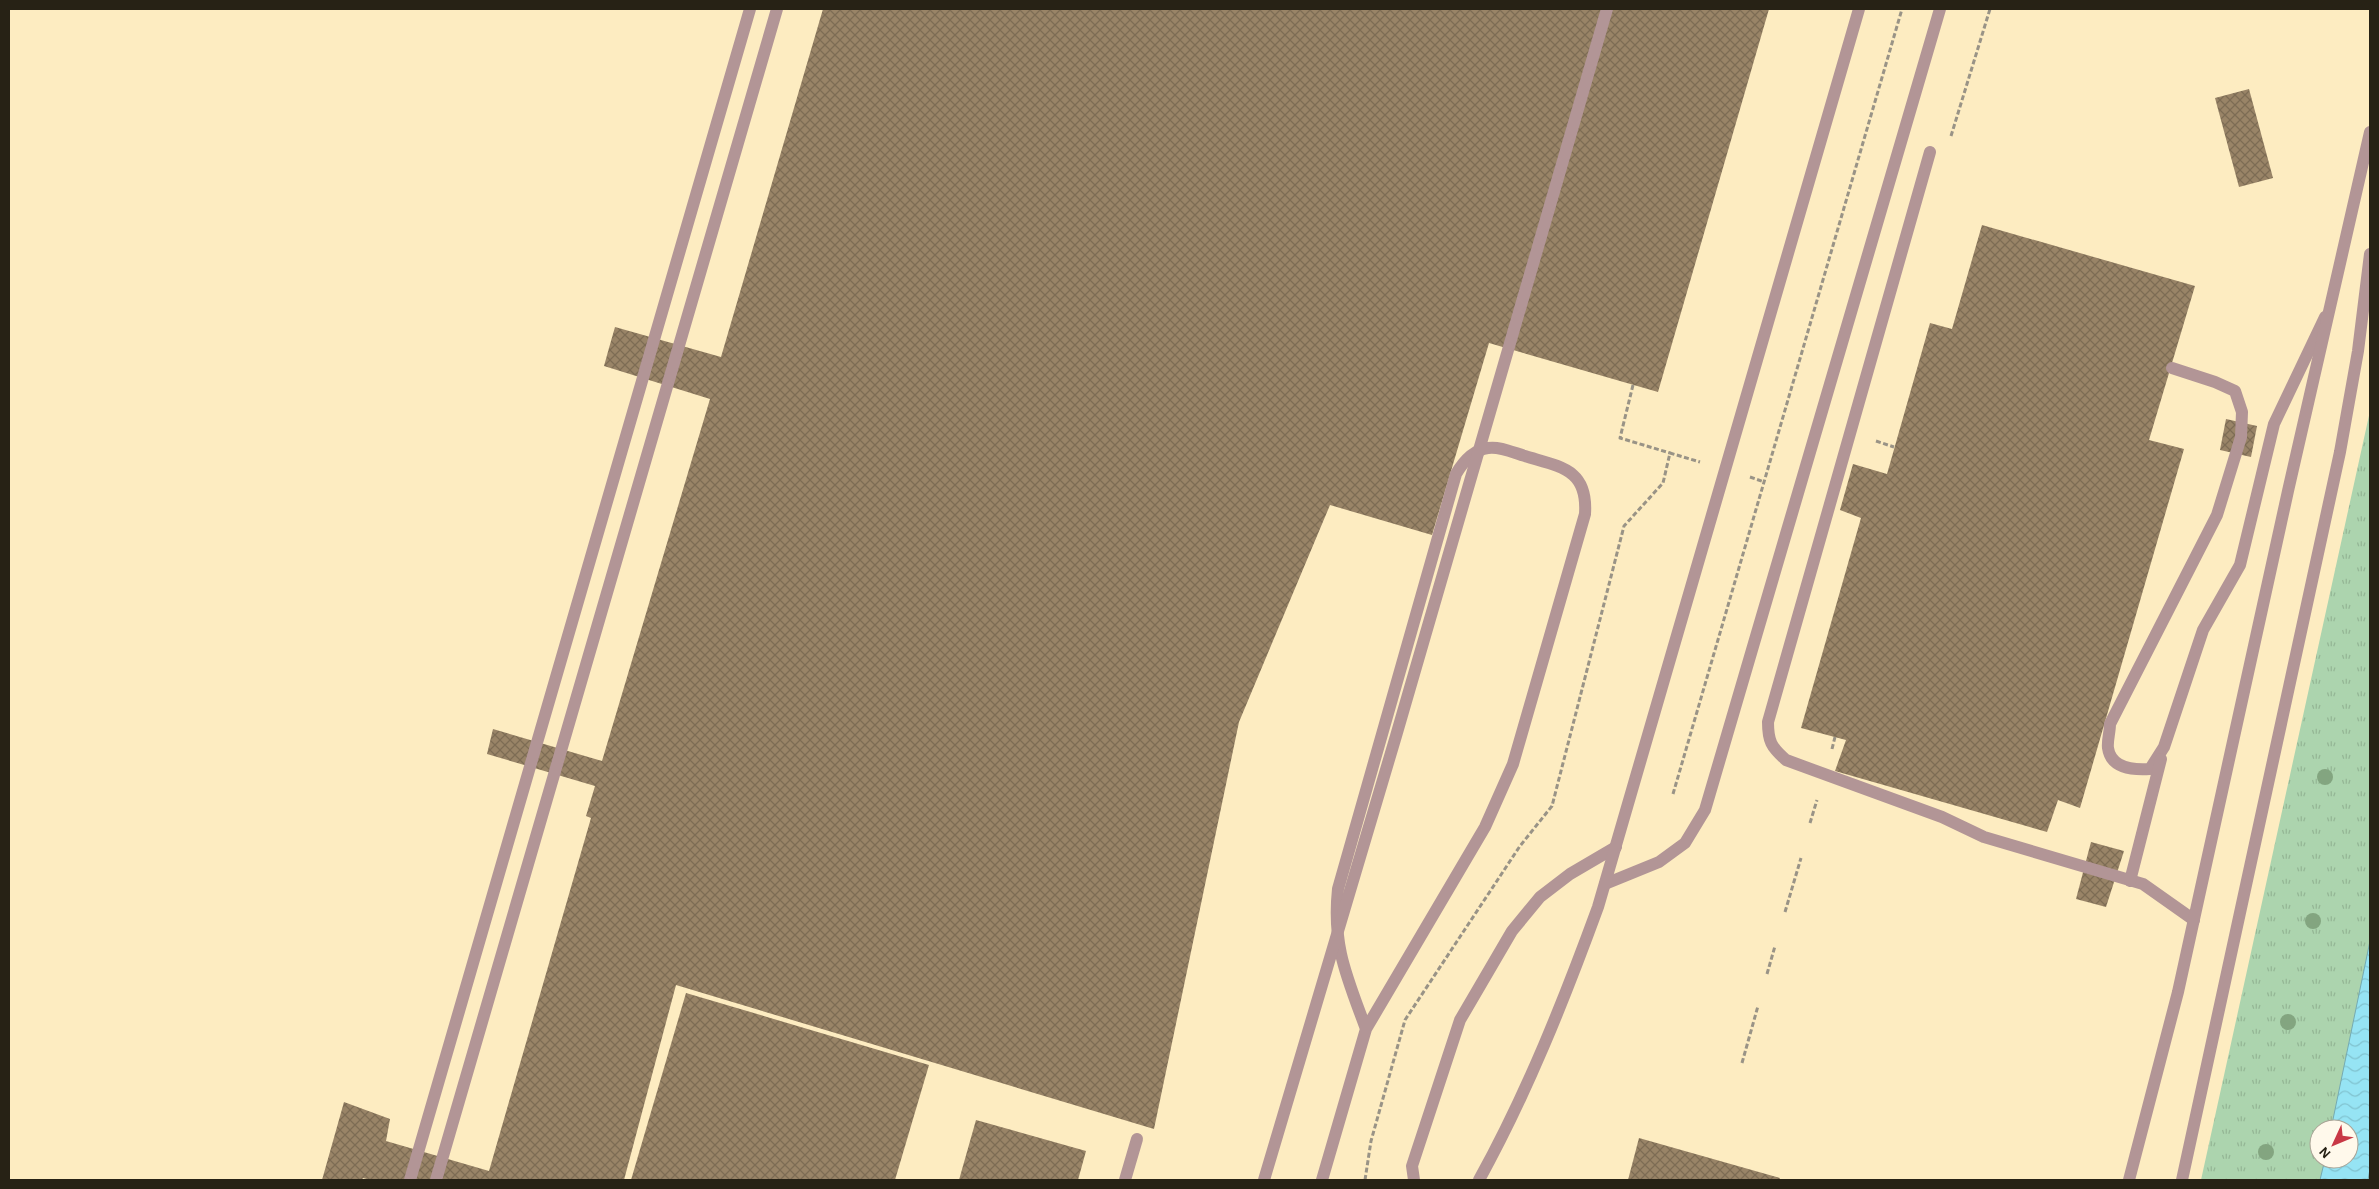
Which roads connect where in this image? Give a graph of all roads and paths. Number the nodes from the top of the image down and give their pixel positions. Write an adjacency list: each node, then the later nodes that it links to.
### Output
1 (750, 9): 32 (street)
2 (777, 9): 33 (street)
3 (1607, 9): 35 (street)
4 (1859, 9): 20 (street)
5 (1902, 9): 16 (path)
6 (1940, 9): 23 (street)
7 (2370, 132): 10 (street)
8 (1930, 152): 22 (street)
9 (2370, 254): 40 (street)
10 (2330, 306): 18 (street); 25 (street)
11 (2172, 368): 18 (street)
12 (1633, 385): 13 (path)
13 (1670, 453): 14 (path); 17 (path)
14 (1704, 463)
15 (1744, 476): 16 (path)
16 (1764, 482): 19 (path)
17 (1624, 526)
18 (2164, 747): 22 (street)
19 (1673, 794)
20 (1616, 846): 23 (street); 37 (street)
21 (1801, 858): 24 (path)
22 (2130, 881): 25 (street)
23 (1605, 884): 38 (street)
24 (1785, 912)
25 (2194, 920): 39 (street)
26 (1775, 946): 27 (path)
27 (1768, 974)
28 (1758, 1006): 30 (path)
29 (1366, 1029): 29 (street); 36 (street)
30 (1742, 1063)
31 (1137, 1139): 34 (street)
32 (410, 1180)
33 (436, 1180)
34 (1125, 1180)
35 (1264, 1180)
36 (1322, 1180)
37 (1414, 1180)
38 (1479, 1180)
39 (2129, 1180)
40 (2182, 1180)

